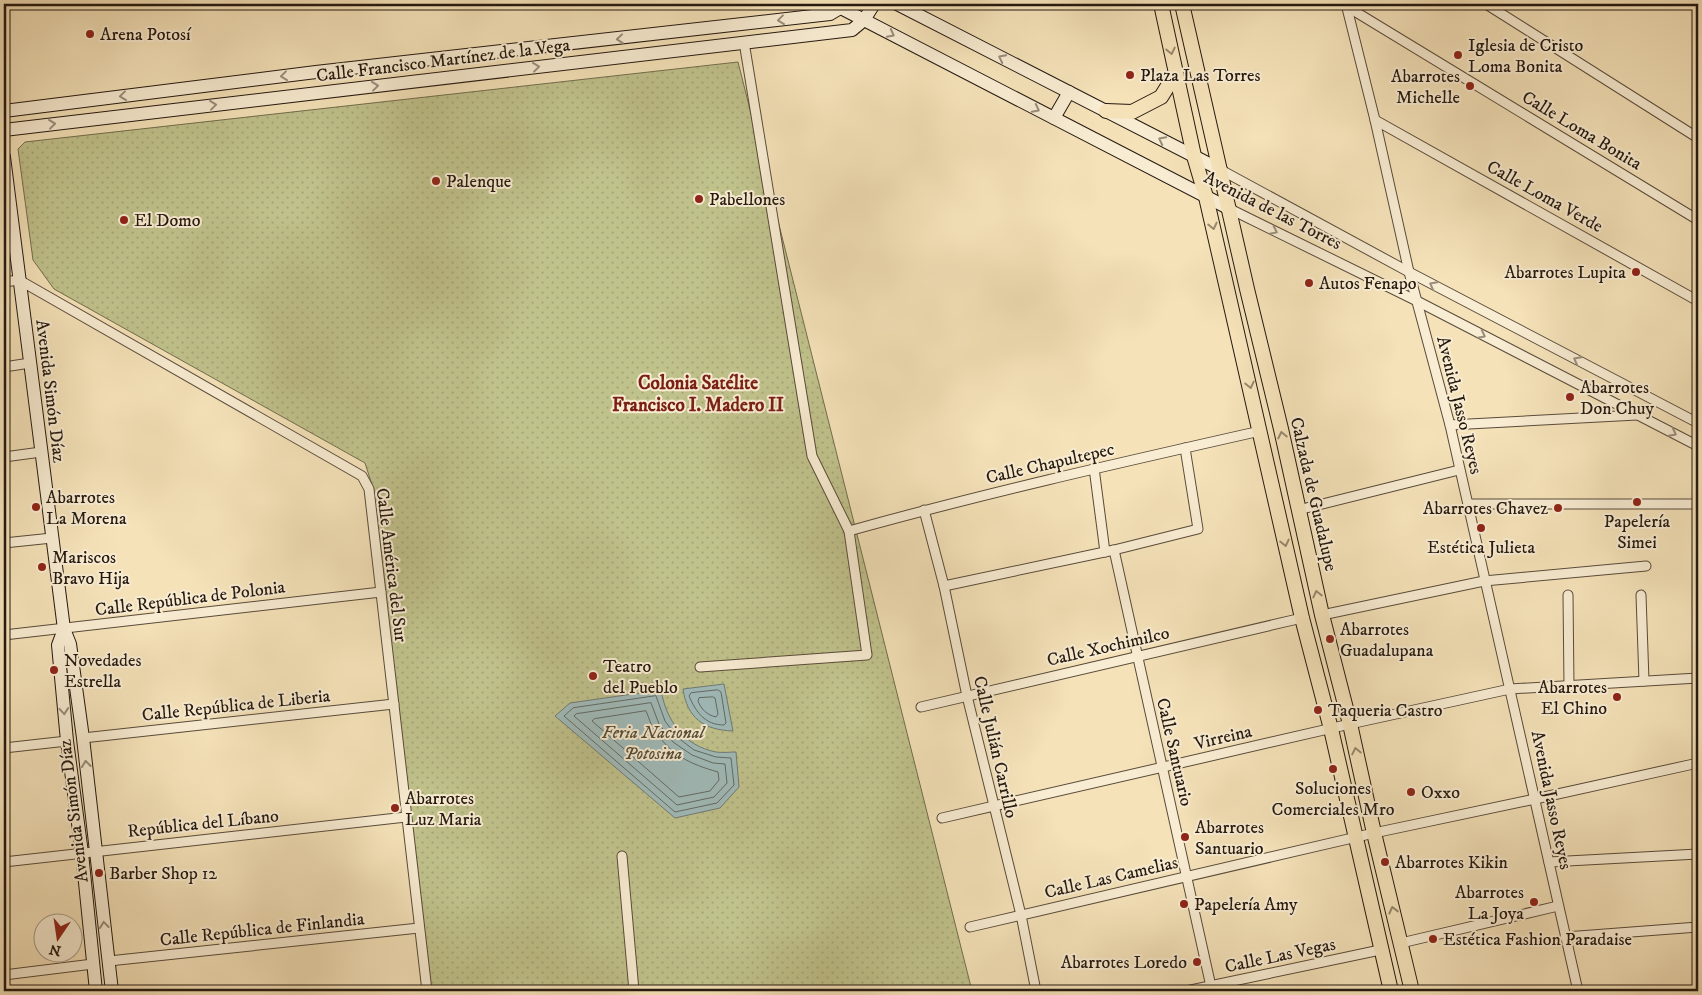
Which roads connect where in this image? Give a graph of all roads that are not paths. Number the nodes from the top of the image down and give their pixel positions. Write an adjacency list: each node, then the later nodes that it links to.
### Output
1 (874, 4): 8 (main road)
2 (896, 4): 12 (main road, Avenida de las Torres, one-way to 2)
3 (1161, 4): 11 (main road, one-way to 11)
4 (1182, 4): 21 (main road, Calzada de Guadalupe)
5 (1486, 4): 18 (street)
6 (838, 5): 8 (main road, Avenida de las Torres); 9 (main road, Calle Francisco Martínez de la Vega, one-way to 9)
7 (1346, 5): 16 (street, Avenida Jasso Reyes); 25 (street, Calle Loma Bonita)
8 (864, 20): 10 (main road, Calle Francisco Martínez de la Vega); 15 (main road, Avenida de las Torres, one-way to 15)
9 (742, 25): 10 (main road); 13 (main road, Calle Francisco Martínez de la Vega, one-way to 13)
10 (744, 42): 17 (main road, Calle Francisco Martínez de la Vega, one-way to 10); 49 (street)
11 (1176, 73): 14 (main road); 19 (main road)
12 (1069, 92): 14 (main road, Avenida de las Torres); 15 (main road)
13 (4, 111)
14 (1106, 111): 19 (main road, Avenida de las Torres, one-way to 14)
15 (1054, 118): 23 (main road, Avenida de las Torres)
16 (1375, 120): 26 (street, Avenida Jasso Reyes); 32 (street, Calle Loma Verde)
17 (4, 130)
18 (1698, 138)
19 (1194, 156): 21 (main road, Avenida de las Torres); 23 (main road)
20 (4, 157): 22 (main road, Avenida Simón Díaz)
21 (1221, 170): 24 (main road, Calzada de Guadalupe); 26 (street, Avenida de las Torres)
22 (6, 196): 27 (main road, Avenida Simón Díaz)
23 (1206, 197): 24 (main road, Avenida de las Torres); 30 (main road, one-way to 30)
24 (1230, 209): 29 (main road, Calzada de Guadalupe); 31 (street, Avenida de las Torres, one-way to 31)
25 (1698, 220)
26 (1409, 272): 31 (street, Avenida Jasso Reyes); 36 (street, Avenida de las Torres, one-way to 26)
27 (20, 280): 28 (street); 33 (main road, Avenida Simón Díaz); 56 (street, Calle América del Sur)
28 (4, 282)
29 (1247, 289): 30 (main road); 48 (main road, Calzada de Guadalupe, one-way to 29)
30 (1228, 294): 38 (main road, one-way to 38)
31 (1417, 301): 35 (street, Avenida de las Torres, one-way to 35); 37 (street, Avenida Jasso Reyes)
32 (1698, 301)
33 (30, 363): 34 (street); 41 (main road, Avenida Simón Díaz)
34 (4, 367)
35 (1637, 415): 37 (street); 39 (street, Avenida de las Torres, one-way to 39)
36 (1698, 423)
37 (1450, 425): 44 (street, Avenida Jasso Reyes)
38 (1260, 431): 40 (street, Calle Chapultepec); 60 (main road, one-way to 60)
39 (1698, 446)
40 (1186, 448): 43 (street, Calle Chapultepec); 52 (street)
41 (41, 452): 42 (street); 50 (main road, Avenida Simón Díaz)
42 (4, 457)
43 (1094, 468): 47 (street, Calle Chapultepec); 52 (street, Calle Santuario)
44 (1459, 470): 45 (street, Avenida Jasso Reyes); 48 (street)
45 (1468, 504): 46 (street); 54 (street, Avenida Jasso Reyes)
46 (1698, 504)
47 (924, 510): 49 (street, Calle Chapultepec); 55 (street, Calle Julián Carrillo)
48 (1298, 510): 59 (main road, Calzada de Guadalupe, one-way to 48)
49 (849, 531): 64 (street)
50 (52, 538): 51 (street); 61 (main road, Avenida Simón Díaz)
51 (4, 543)
52 (1110, 551): 55 (street); 63 (street, Calle Santuario)
53 (1646, 566): 54 (street)
54 (1484, 580): 59 (street); 68 (street, Avenida Jasso Reyes)
55 (944, 586): 69 (street, Calle Julián Carrillo)
56 (381, 592): 61 (street, Calle República de Polonia); 70 (street, Calle América del Sur)
57 (1641, 595): 66 (street)
58 (1568, 596): 67 (street)
59 (1322, 615): 72 (main road, Calzada de Guadalupe)
60 (1302, 618): 63 (street, Calle Xochimilco); 73 (main road)
61 (64, 629): 62 (street, Calle República de Polonia); 74 (main road, Avenida Simón Díaz); 75 (main road, Avenida Simón Díaz, one-way to 75)
62 (4, 635)
63 (1137, 655): 69 (street, Calle Xochimilco); 78 (street, Calle Santuario)
64 (700, 667)
65 (1698, 678): 66 (street, Virreina)
66 (1644, 681): 67 (street, Virreina)
67 (1569, 686): 68 (street, Virreina)
68 (1510, 689): 72 (street, Virreina); 79 (street, Avenida Jasso Reyes)
69 (967, 696): 71 (street, Calle Xochimilco); 80 (street, Calle Julián Carrillo)
70 (394, 704): 74 (street, Calle República de Liberia); 81 (street, Calle América del Sur)
71 (921, 707)
72 (1350, 724): 73 (street, Virreina); 83 (main road, Calzada de Guadalupe, one-way to 72)
73 (1331, 729): 78 (street, Virreina); 84 (main road)
74 (83, 738): 85 (main road, Avenida Simón Díaz, one-way to 74)
75 (67, 740): 76 (street); 86 (main road, Avenida Simón Díaz)
76 (4, 748)
77 (1698, 763): 79 (street, Calle Las Camelias)
78 (1162, 767): 80 (street, Virreina); 91 (street, Calle Santuario)
79 (1535, 800): 83 (street, Calle Las Camelias); 90 (street, Avenida Jasso Reyes)
80 (993, 806): 82 (street, Virreina); 93 (street, Calle Julián Carrillo)
81 (406, 817): 85 (street, República del Líbano); 96 (street, Calle América del Sur)
82 (942, 818)
83 (1374, 833): 84 (street, Calle Las Camelias); 98 (main road, Calzada de Guadalupe, one-way to 83)
84 (1355, 838): 91 (street, Calle Las Camelias); 99 (main road)
85 (95, 852): 86 (street, República del Líbano); 100 (main road, Avenida Simón Díaz, one-way to 85)
86 (82, 854): 89 (street, República del Líbano); 101 (main road, Avenida Simón Díaz)
87 (1698, 854): 90 (street)
88 (622, 856): 107 (street)
89 (4, 862)
90 (1548, 862): 92 (street, Avenida Jasso Reyes)
91 (1186, 877): 93 (street, Calle Las Camelias); 103 (street, Calle Santuario)
92 (1558, 906): 97 (street, Avenida Jasso Reyes); 98 (street)
93 (1021, 915): 95 (street, Calle Las Camelias); 108 (street, Calle Julián Carrillo)
94 (1698, 926): 97 (street)
95 (970, 927)
96 (419, 928): 100 (street, Calle República de Finlandia); 106 (street, Calle América del Sur)
97 (1565, 937): 112 (street, Avenida Jasso Reyes)
98 (1401, 943): 111 (main road, Calzada de Guadalupe)
99 (1380, 950): 103 (street, Calle Las Vegas); 110 (main road)
100 (109, 961): 105 (main road, Avenida Simón Díaz)
101 (93, 964): 102 (street); 104 (main road, Avenida Simón Díaz)
102 (4, 975)
103 (1211, 989): 109 (street, Calle Las Vegas)
104 (96, 991)
105 (112, 991)
106 (427, 991)
107 (634, 991)
108 (1036, 991)
109 (1186, 991)
110 (1391, 991)
111 (1412, 991)
112 (1578, 991)

